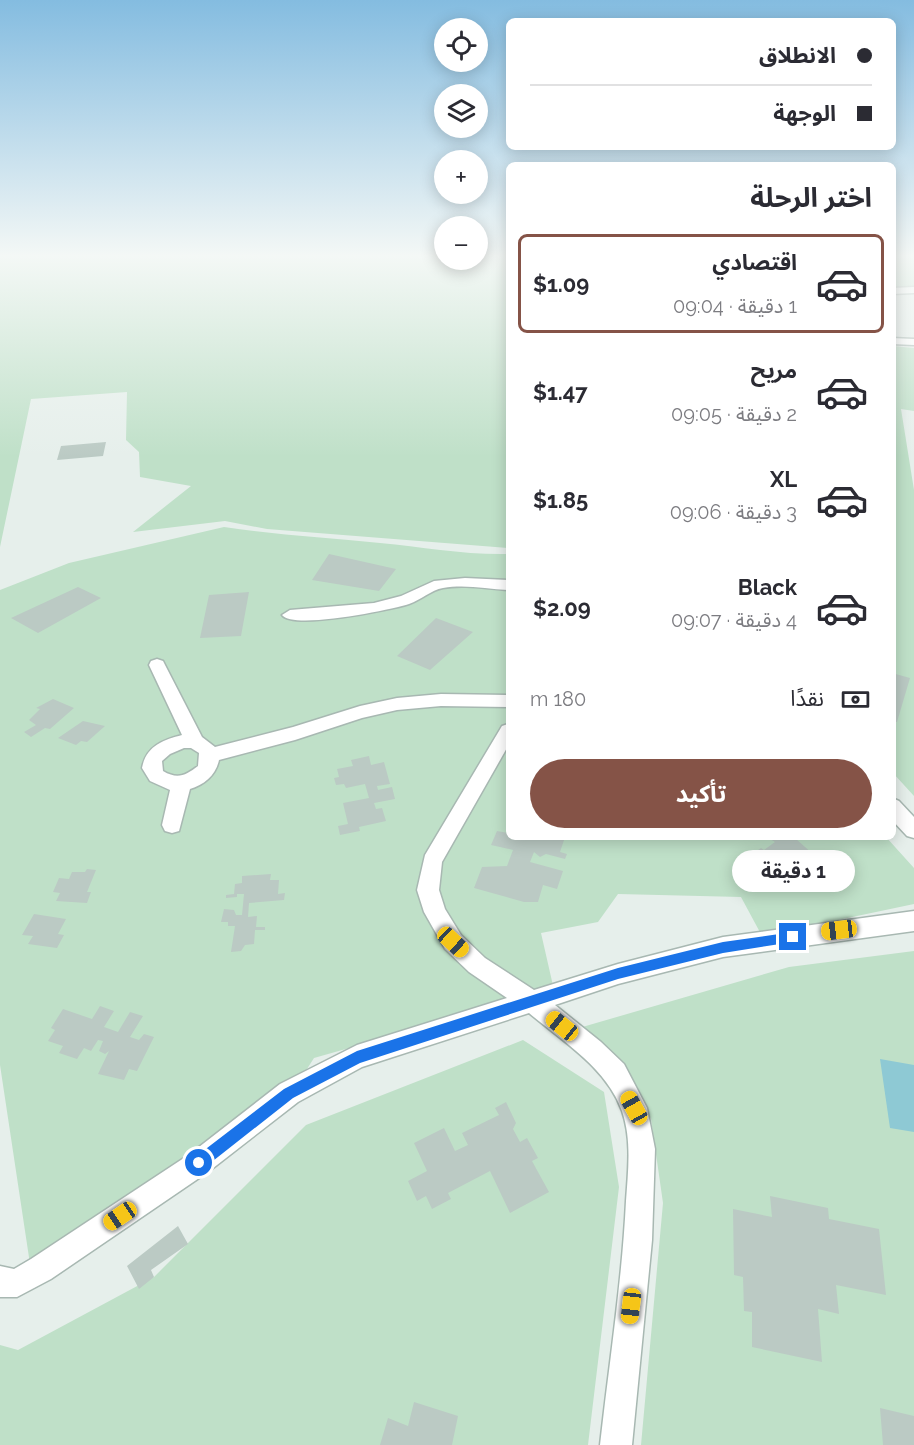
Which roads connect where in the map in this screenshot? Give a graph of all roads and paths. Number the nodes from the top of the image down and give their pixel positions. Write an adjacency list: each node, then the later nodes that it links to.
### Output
1 (896, 341): 2 (street)
2 (914, 342)
3 (506, 585): 4 (street)
4 (290, 615)
5 (157, 665): 8 (street)
6 (506, 701): 9 (street)
7 (506, 734): 15 (street)
8 (195, 742): 9 (street); 10 (street)
9 (210, 755): 10 (street)
10 (181, 783): 12 (street)
11 (896, 811): 13 (street)
12 (172, 825)
13 (914, 831)
14 (914, 921): 15 (street)
15 (532, 1002): 16 (street); 17 (street)
16 (0, 1280)
17 (616, 1445)

